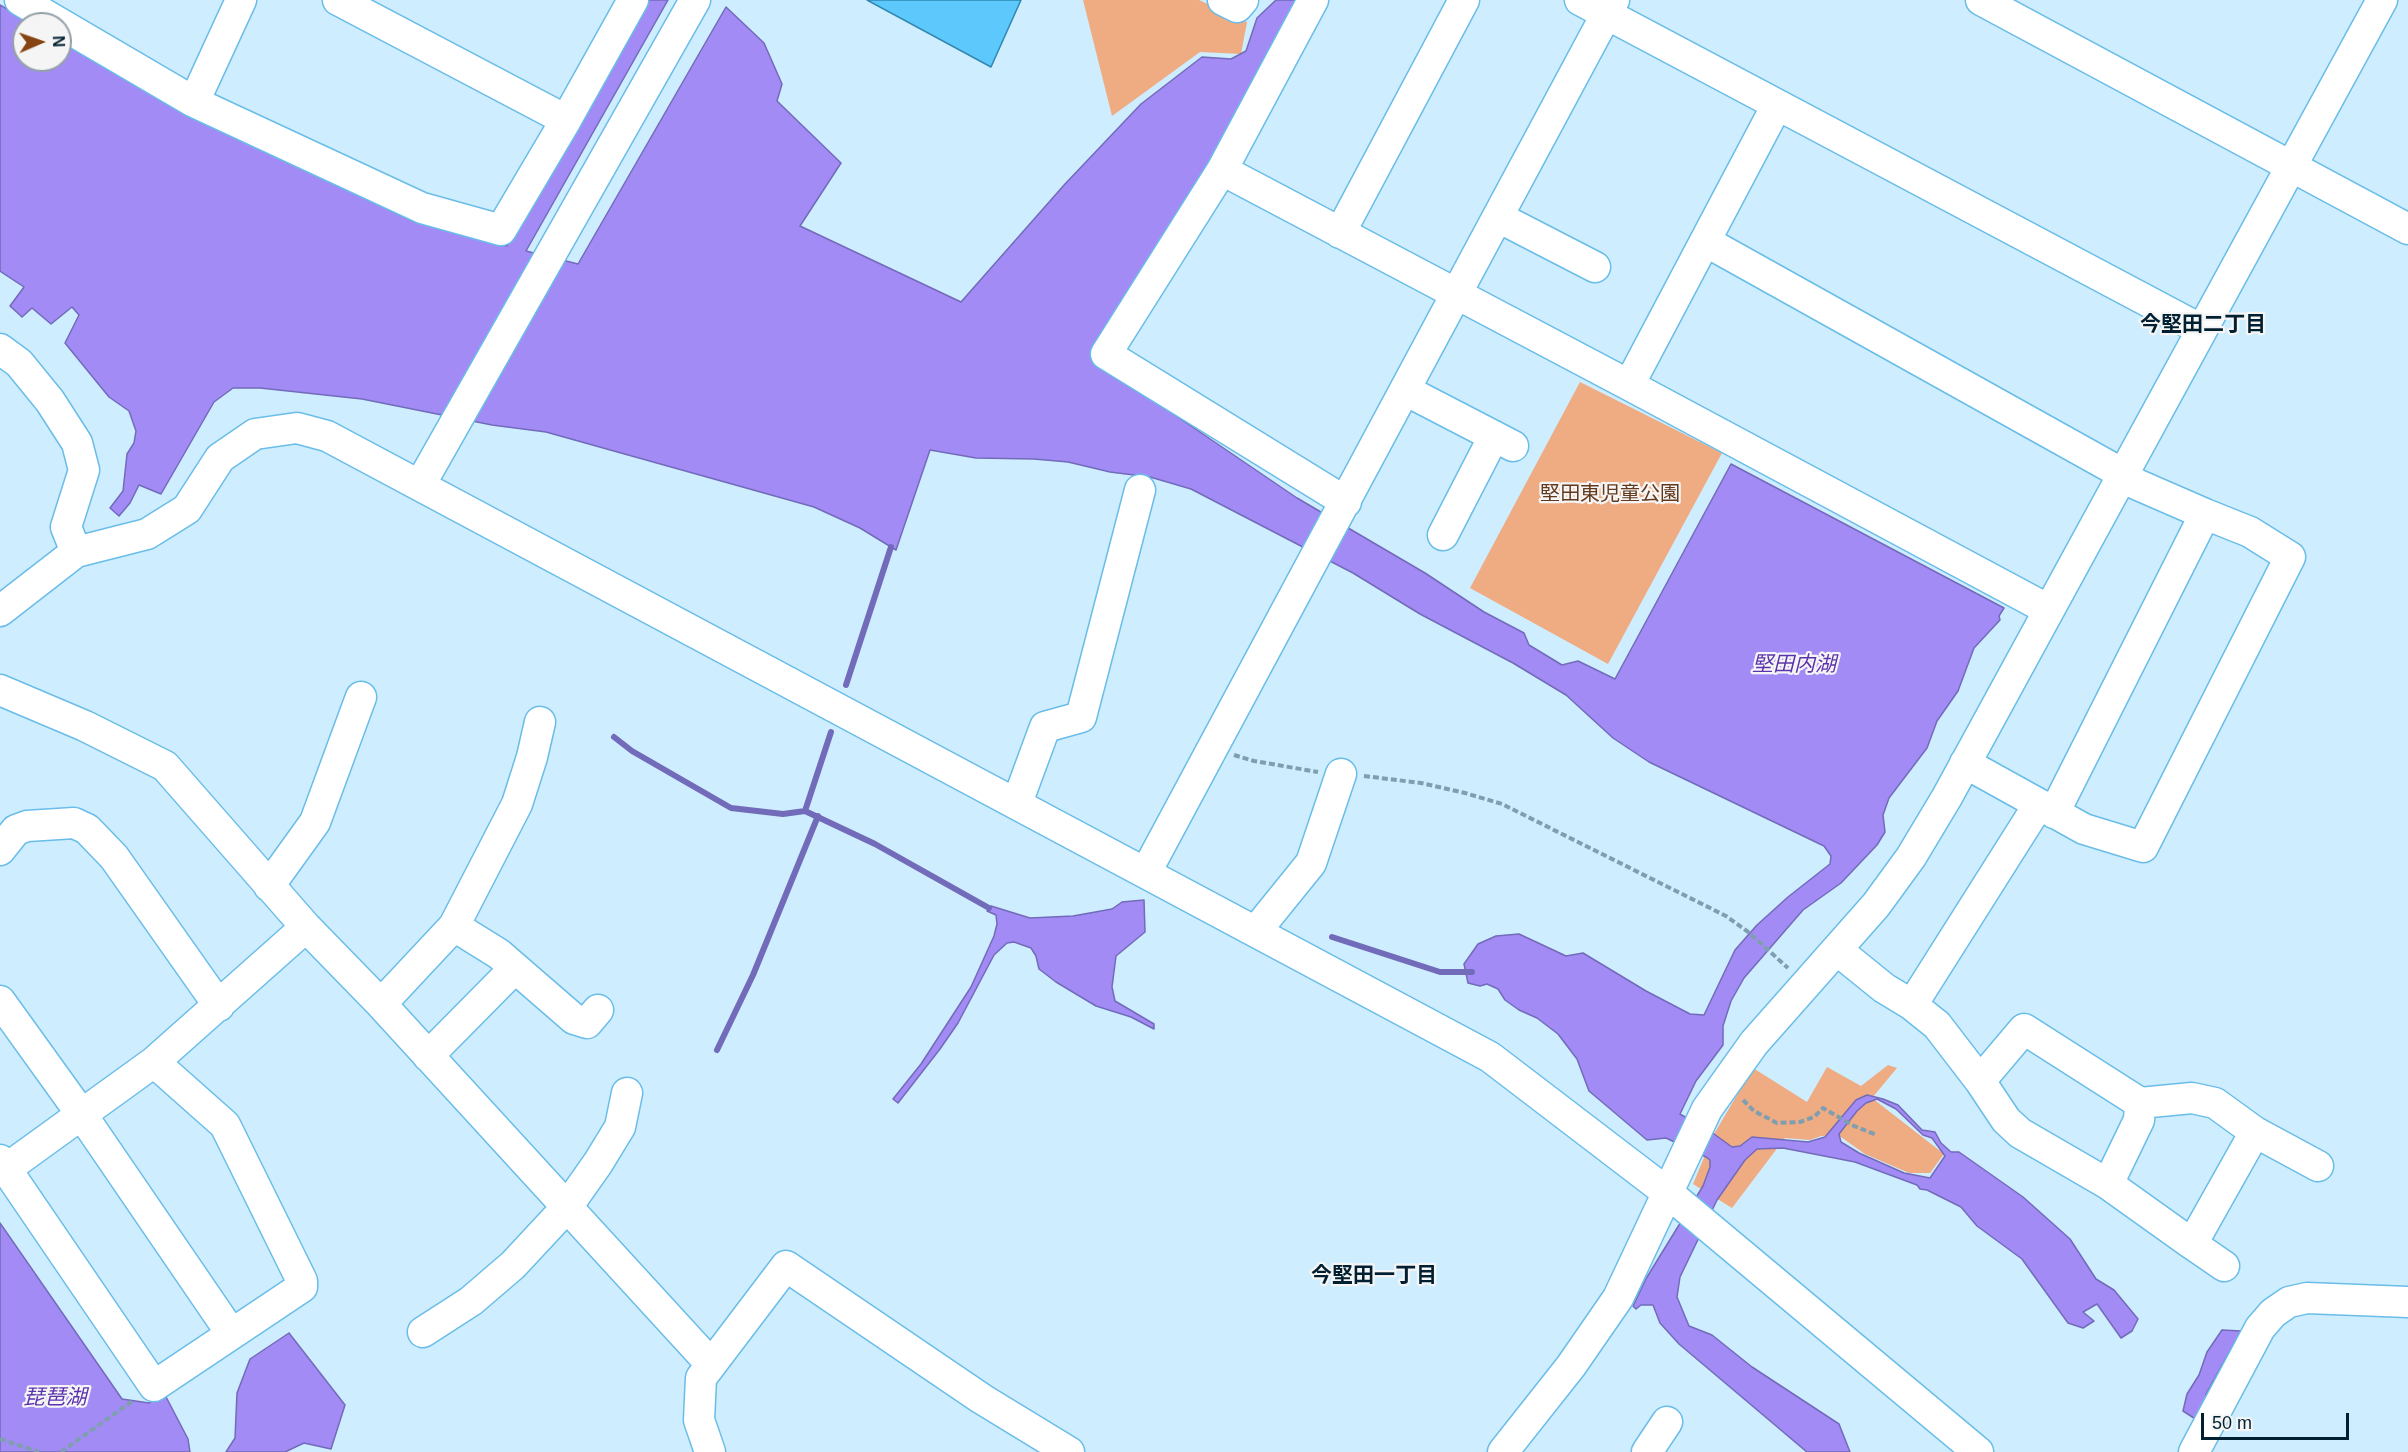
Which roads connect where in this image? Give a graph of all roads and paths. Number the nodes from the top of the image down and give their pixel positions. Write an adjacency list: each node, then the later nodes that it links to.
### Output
1 (20, 0): 15 (street)
2 (241, 0): 15 (street)
3 (338, 0): 17 (street)
4 (633, 0): 17 (street)
5 (695, 0): 31 (street)
6 (1223, 0): 7 (street)
7 (1243, 0)
8 (1313, 0): 19 (street)
9 (1464, 0): 22 (street)
10 (1580, 0): 13 (street)
11 (1981, 0): 14 (street)
12 (2382, 0): 18 (street)
13 (1610, 7): 16 (street); 20 (street)
14 (2020, 9): 18 (street)
15 (194, 102): 17 (street)
16 (1777, 105): 23 (street); 26 (street)
17 (567, 120)
18 (2291, 166): 21 (street); 26 (street)
19 (1222, 170): 22 (street); 33 (street)
20 (1498, 217): 24 (street); 25 (street)
21 (2408, 229)
22 (1340, 233): 25 (street)
23 (1705, 241): 28 (street); 30 (street)
24 (1595, 267)
25 (1457, 293): 28 (street); 29 (street)
26 (2202, 330): 30 (street)
27 (0, 349): 36 (street)
28 (1629, 385): 38 (street)
29 (1406, 390): 33 (street); 35 (street)
30 (2123, 474): 34 (street); 38 (street)
31 (420, 485): 36 (street); 45 (street)
32 (1140, 490): 45 (street)
33 (1341, 510): 42 (street)
34 (2205, 514): 46 (street); 46 (street)
35 (1443, 535)
36 (76, 552): 37 (street)
37 (1, 608)
38 (2049, 610): 43 (street)
39 (0, 690): 49 (street)
40 (361, 697): 49 (street)
41 (540, 722): 50 (street)
42 (1214, 746): 44 (path); 48 (street)
43 (1965, 762): 46 (street); 53 (street)
44 (1341, 774): 52 (street); 54 (path)
45 (1017, 803): 48 (street)
46 (2046, 808): 58 (street)
47 (0, 850): 59 (street)
48 (1146, 872): 52 (street)
49 (269, 885): 51 (street)
50 (454, 926): 55 (street); 57 (street)
51 (306, 927): 57 (street); 59 (street)
52 (1256, 931): 73 (street)
53 (1837, 950): 58 (street); 64 (street)
54 (1779, 960)
55 (515, 968): 60 (street); 61 (street)
56 (0, 1001): 67 (street)
57 (381, 1004): 61 (street)
58 (1912, 1005): 63 (street)
59 (219, 1006): 62 (street)
60 (598, 1010)
61 (428, 1056): 74 (street)
62 (154, 1062): 67 (street); 79 (street)
63 (1980, 1081): 66 (street); 72 (street)
64 (1725, 1083): 69 (path); 73 (street)
65 (627, 1093): 74 (street)
66 (2139, 1103): 68 (street); 72 (street)
67 (82, 1115): 70 (street); 79 (street)
68 (2255, 1132): 71 (street); 75 (street)
69 (1877, 1135)
70 (3, 1164): 81 (street)
71 (2318, 1166)
72 (2108, 1184): 75 (street)
73 (1676, 1200): 84 (street); 90 (street)
74 (567, 1207): 78 (street); 80 (street)
75 (2192, 1244): 76 (street)
76 (2224, 1266)
77 (2408, 1302): 91 (street)
78 (423, 1332)
79 (231, 1333): 81 (street)
80 (710, 1362): 87 (street); 88 (street)
81 (154, 1386): 86 (path)
82 (1667, 1422): 89 (street)
83 (0, 1439): 85 (path)
84 (1512, 1449)
85 (39, 1452)
86 (62, 1452)
87 (710, 1452)
88 (1069, 1452)
89 (1647, 1452)
90 (1978, 1452)
91 (2194, 1452)

